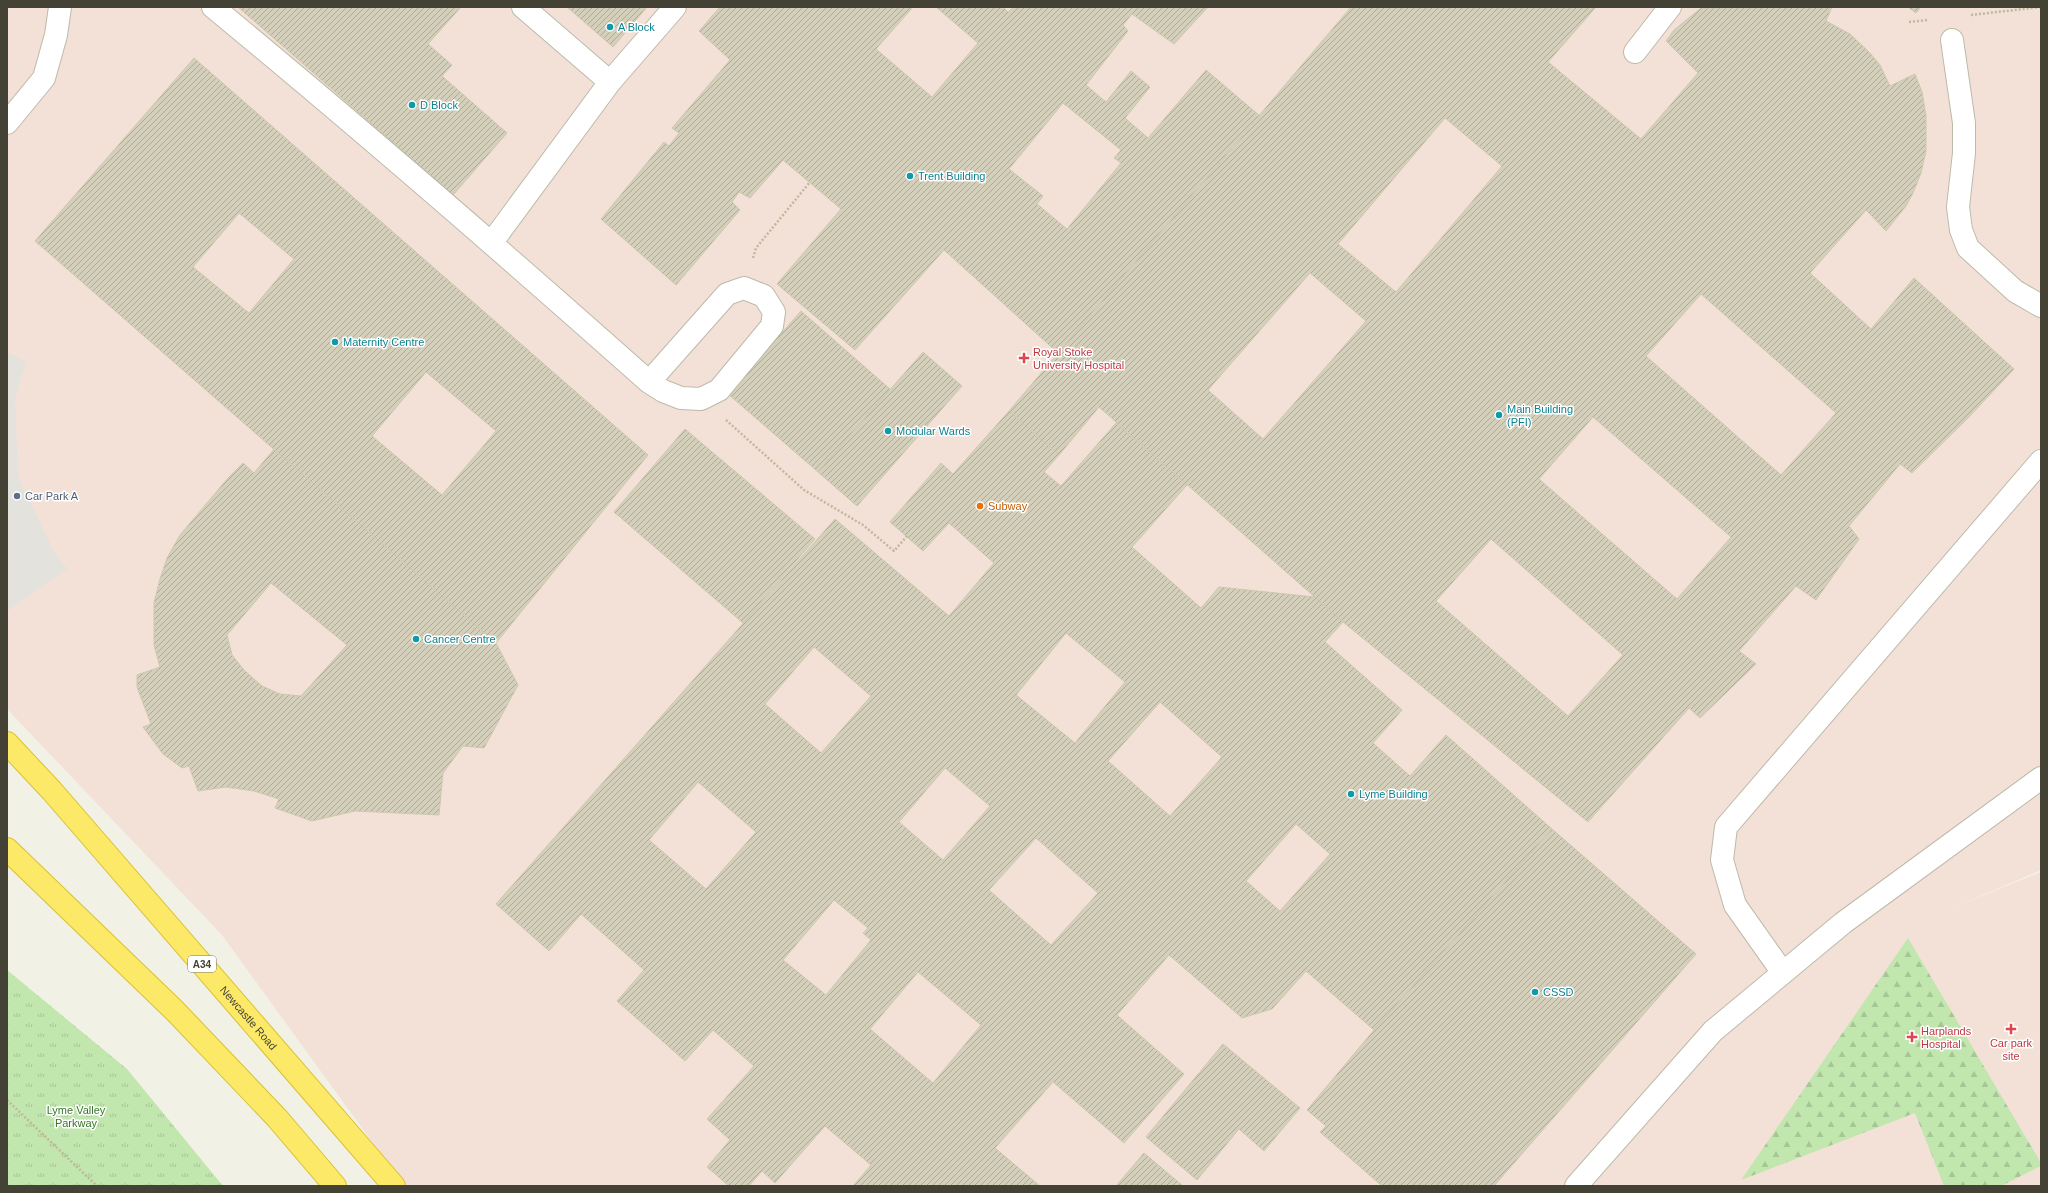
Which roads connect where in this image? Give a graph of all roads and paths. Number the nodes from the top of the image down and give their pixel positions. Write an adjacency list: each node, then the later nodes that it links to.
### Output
1 (60, 7): 13 (street)
2 (213, 7): 15 (street)
3 (523, 7): 12 (street)
4 (674, 7): 12 (street)
5 (1670, 7): 11 (street)
6 (2041, 7): 7 (path)
7 (1965, 16)
8 (1936, 19): 9 (path)
9 (1909, 22)
10 (1952, 40): 17 (street)
11 (1636, 52)
12 (610, 82): 15 (street)
13 (7, 124)
14 (810, 182): 16 (path)
15 (492, 242): 18 (street)
16 (744, 288): 18 (street); 19 (street)
17 (2041, 306)
18 (648, 382): 19 (street)
19 (701, 398): 21 (path)
20 (2041, 461): 25 (street)
21 (907, 536)
22 (7, 744): 29 (highway, Newcastle Road / A34)
23 (2041, 778): 25 (street)
24 (7, 849): 28 (highway)
25 (1783, 973): 30 (street)
26 (7, 1100): 27 (path)
27 (97, 1186)
28 (335, 1186)
29 (394, 1186)
30 (1576, 1186)

